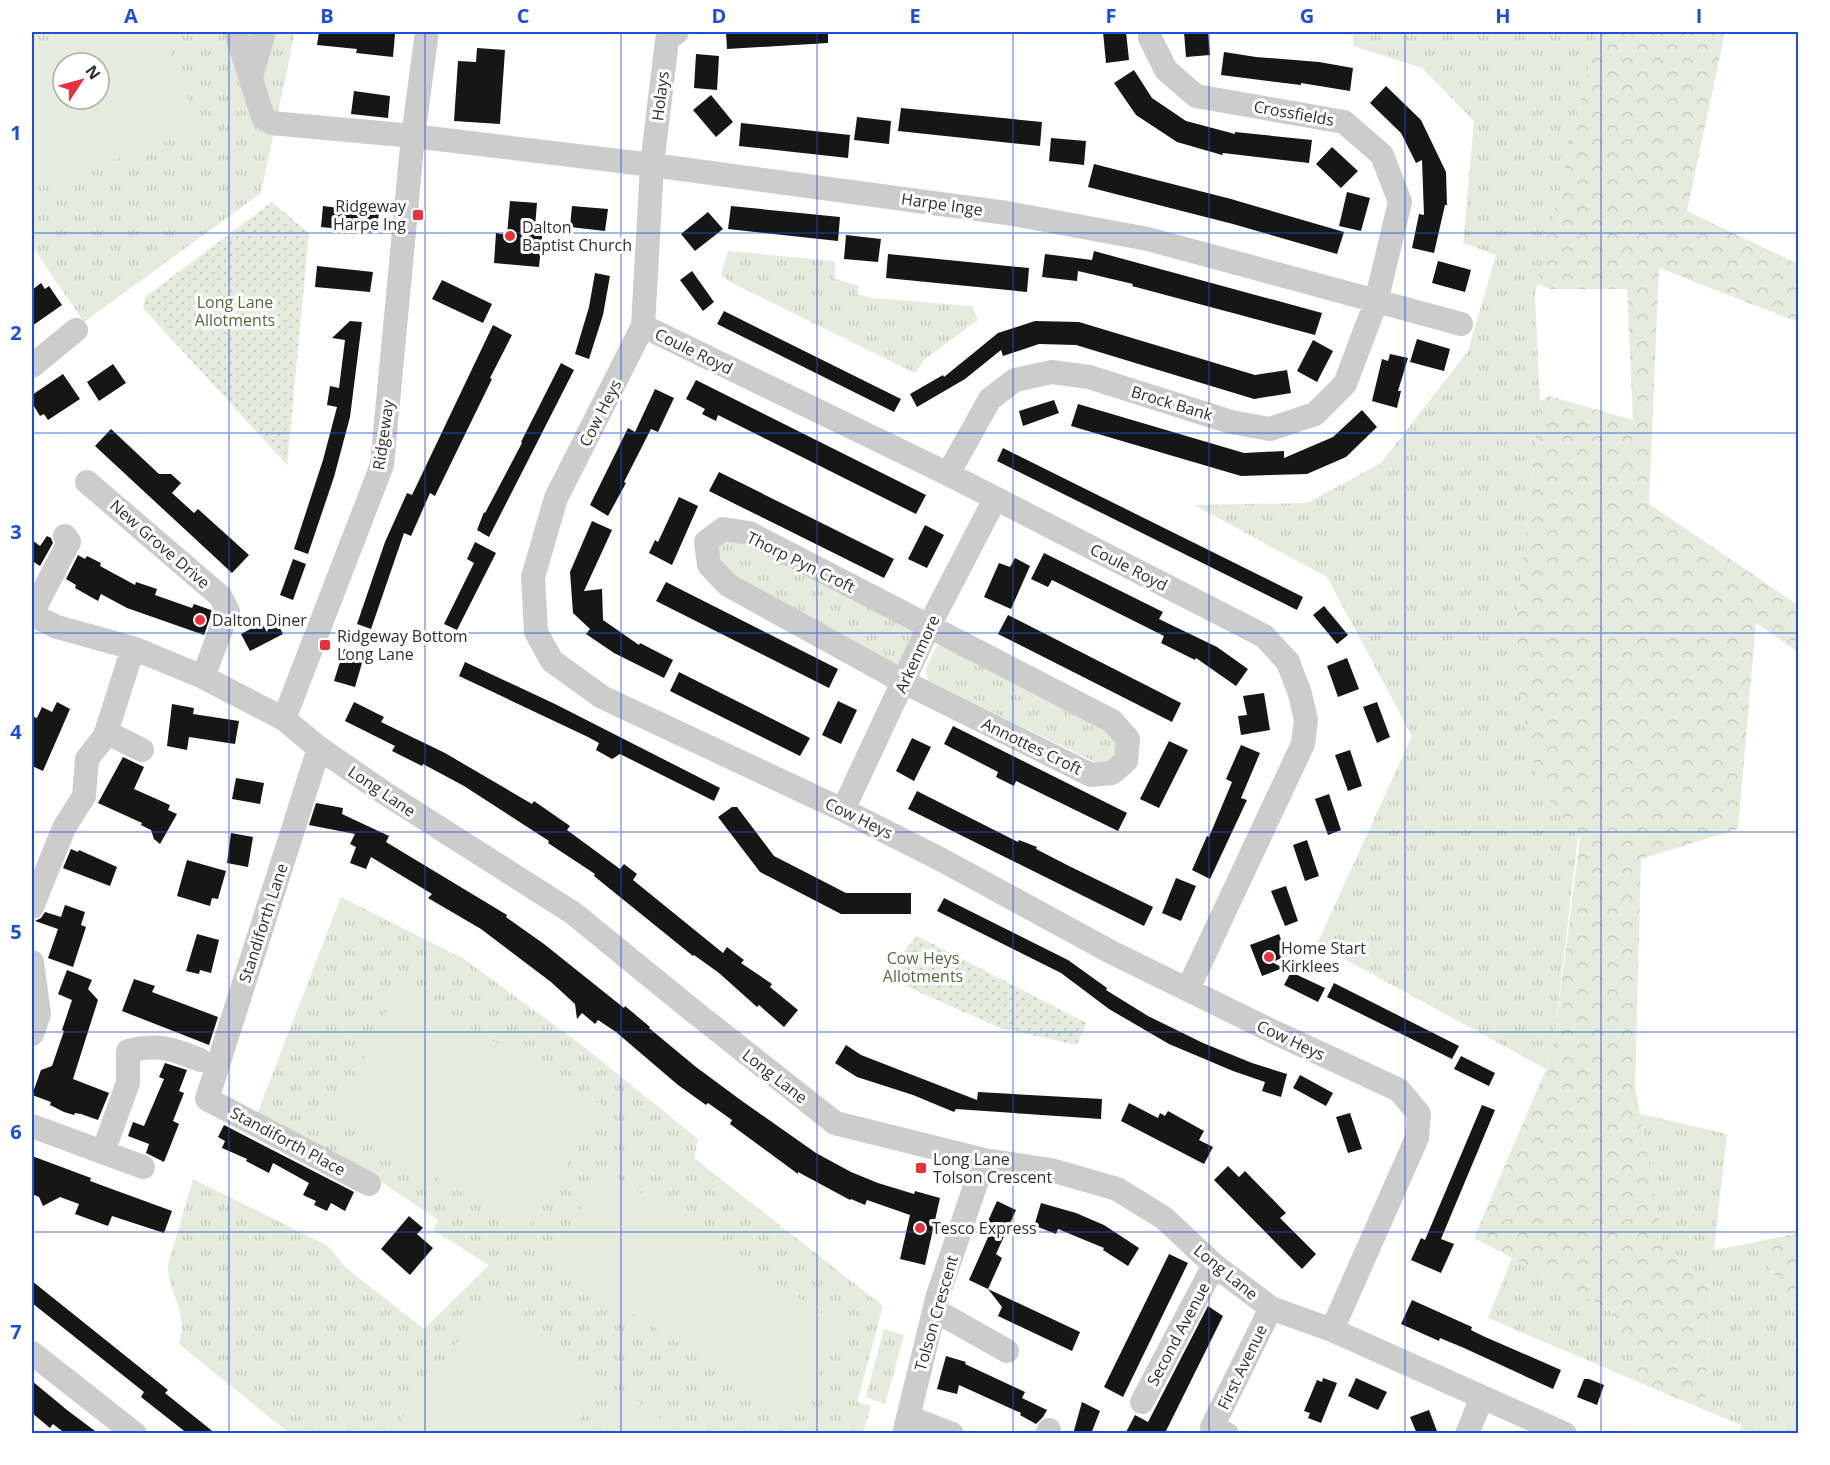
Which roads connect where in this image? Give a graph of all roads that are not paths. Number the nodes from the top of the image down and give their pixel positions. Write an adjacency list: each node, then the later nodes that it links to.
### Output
1 (236, 32): 6 (street)
2 (264, 32): 6 (street)
3 (427, 32): 7 (street, Ridgeway)
4 (676, 32): 8 (street, Holays)
5 (1150, 32): 9 (street, Crossfields)
6 (251, 77): 7 (street)
7 (413, 136): 8 (street, Harpe Inge); 23 (street, Ridgeway)
8 (652, 165): 9 (street, Harpe Inge); 11 (street, Cow Heys)
9 (1376, 302): 10 (street, Harpe Inge); 14 (street, Brock Bank)
10 (1461, 324)
11 (644, 326): 14 (street, Coule Royd); 27 (street, Cow Heys)
12 (76, 330): 13 (street)
13 (32, 366)
14 (948, 474): 16 (street, Coule Royd)
15 (87, 482): 21 (street, New Grove Drive)
16 (995, 499): 19 (street, Arkenmore); 30 (street, Coule Royd)
17 (72, 541): 18 (street)
18 (32, 614): 20 (street, Long Lane)
19 (929, 626): 22 (street, Arkenmore); 22 (street, Annottes Croft); 22 (street, Thorp Pyn Croft)
20 (133, 648): 21 (street, Long Lane); 24 (street)
21 (202, 677): 23 (street, Long Lane)
22 (904, 682): 27 (street, Arkenmore)
23 (284, 719): 25 (street, Long Lane)
24 (106, 732): 26 (street); 28 (street)
25 (319, 748): 33 (street, Standiforth Lane); 36 (street, Long Lane)
26 (141, 750)
27 (843, 810): 30 (street, Cow Heys)
28 (32, 907)
29 (32, 962): 31 (street)
30 (1188, 989): 42 (street, Cow Heys)
31 (32, 1034)
32 (200, 1060): 35 (street)
33 (207, 1099): 38 (street, Standiforth Place)
34 (32, 1126): 35 (street)
35 (103, 1152): 37 (street)
36 (984, 1160): 39 (street, Long Lane); 41 (street, Tolson Crescent)
37 (143, 1167)
38 (369, 1184)
39 (1214, 1265): 40 (street, Long Lane); 46 (street, Second Avenue)
40 (1271, 1308): 42 (street, Long Lane); 48 (street, First Avenue)
41 (934, 1313): 43 (street); 47 (street, Tolson Crescent)
42 (1332, 1330): 45 (street, Long Lane)
43 (1007, 1350)
44 (32, 1353): 49 (street)
45 (1482, 1396): 51 (street); 52 (street, Long Lane)
46 (1142, 1402)
47 (906, 1425): 50 (street)
48 (1220, 1430)
49 (135, 1434)
50 (952, 1434)
51 (1467, 1434)
52 (1565, 1434)

